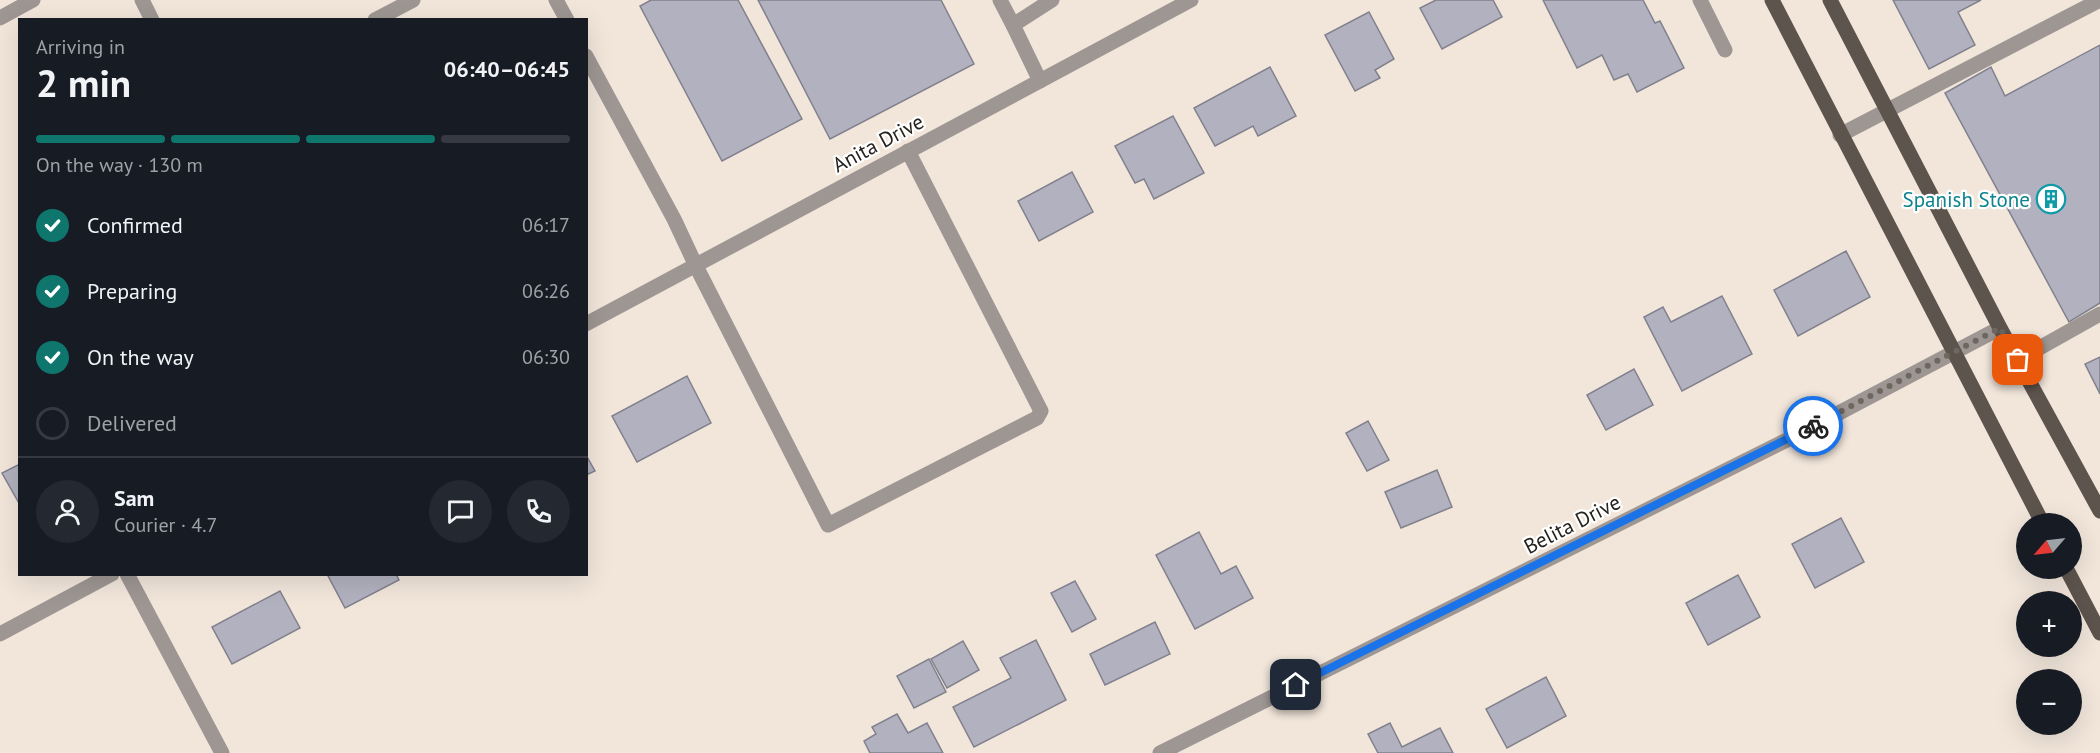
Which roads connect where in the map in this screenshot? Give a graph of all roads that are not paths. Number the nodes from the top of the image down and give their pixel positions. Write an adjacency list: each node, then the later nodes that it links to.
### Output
1 (33, 0): 12 (street)
2 (142, 0): 13 (street)
3 (413, 0): 14 (street)
4 (556, 0): 15 (street)
5 (1000, 0): 16 (street)
6 (1052, 0): 16 (street)
7 (1191, 0): 19 (street, Anita Drive)
8 (1700, 0): 17 (street)
9 (1772, 0): 21 (main road)
10 (1830, 0): 20 (main road)
11 (2100, 0): 20 (street)
12 (0, 18)
13 (151, 18)
14 (379, 18)
15 (566, 18)
16 (1012, 25): 19 (street)
17 (1725, 50)
18 (588, 60): 23 (street)
19 (1040, 81): 22 (street, Anita Drive)
20 (1888, 112): 21 (street); 26 (main road)
21 (1840, 135): 27 (main road)
22 (908, 151): 23 (street, Anita Drive); 23 (street)
23 (696, 266): 25 (street, Anita Drive)
24 (2100, 314): 28 (street)
25 (588, 323)
26 (2000, 328): 27 (street, Belita Drive); 28 (main road)
27 (1953, 352): 30 (main road); 37 (street, Belita Drive)
28 (2018, 360): 29 (main road)
29 (2100, 511)
30 (2037, 513)
31 (108, 576): 35 (street)
32 (128, 576): 36 (street)
33 (2072, 579): 34 (main road)
34 (2100, 633)
35 (0, 634)
36 (222, 753)
37 (1160, 753)

